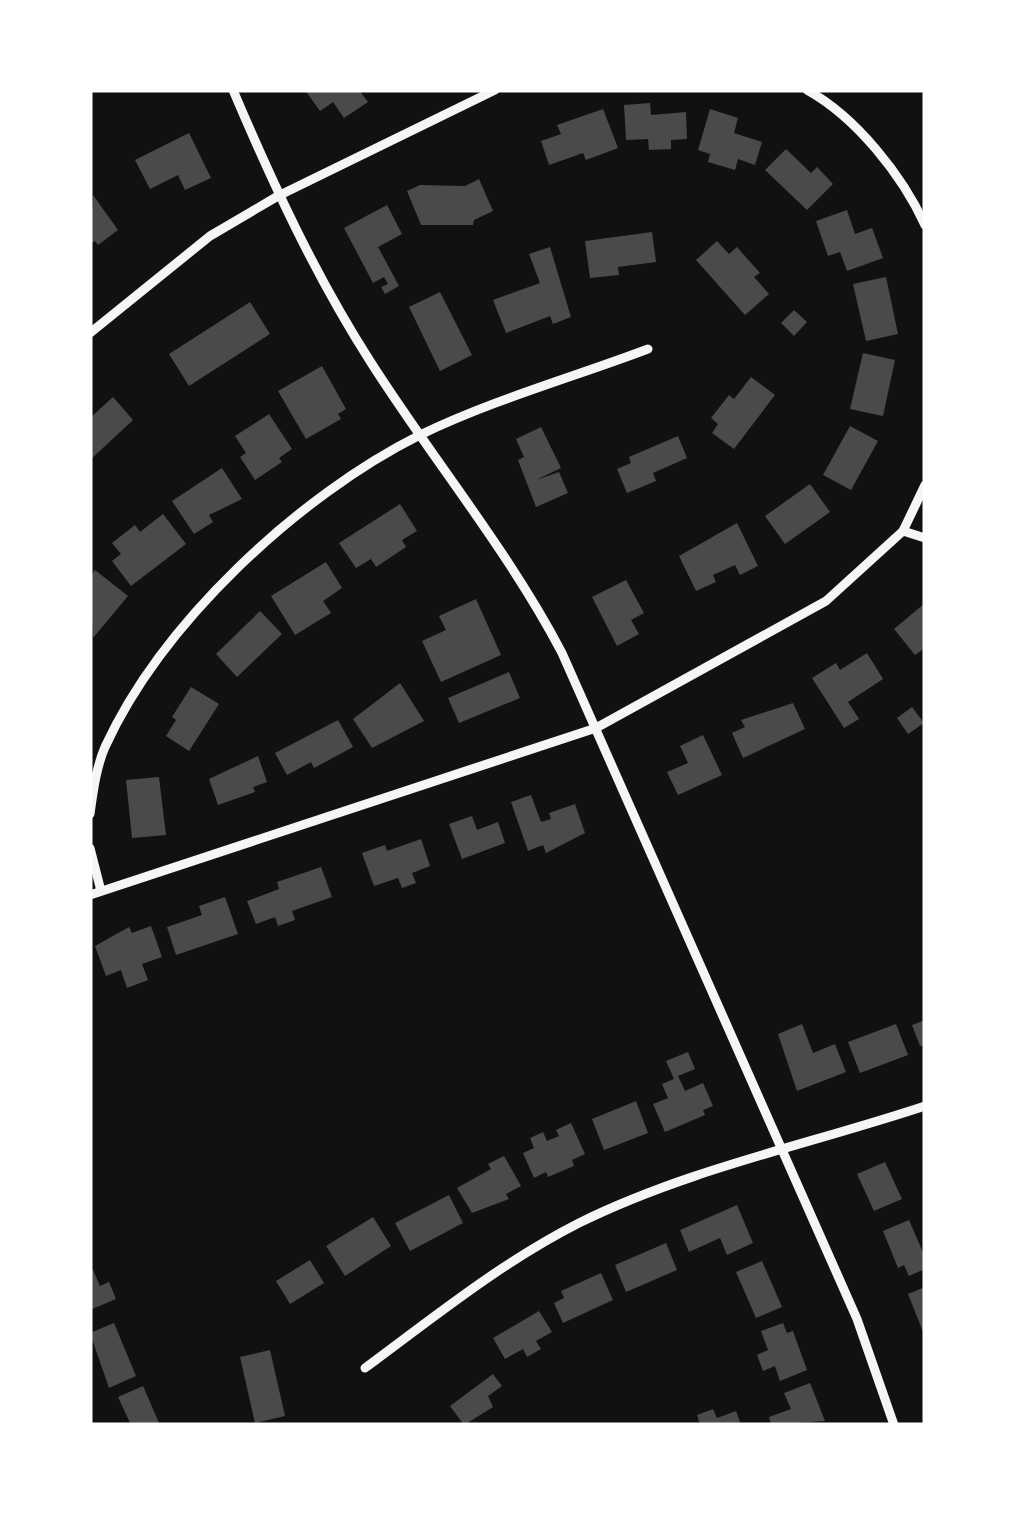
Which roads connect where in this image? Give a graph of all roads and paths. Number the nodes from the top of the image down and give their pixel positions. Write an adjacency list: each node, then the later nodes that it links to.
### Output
1 (233, 90): 4 (street)
2 (495, 90): 4 (street)
3 (811, 91): 5 (street)
4 (278, 196): 6 (street); 8 (street)
5 (925, 225)
6 (90, 333)
7 (648, 349): 8 (street)
8 (420, 436): 12 (street); 13 (street)
9 (925, 485): 10 (street)
10 (903, 530): 11 (street); 12 (street)
11 (925, 538)
12 (596, 728): 15 (street); 18 (street)
13 (90, 814)
14 (90, 848): 15 (street)
15 (101, 892): 16 (street)
16 (90, 895)
17 (925, 1106): 18 (street)
18 (782, 1150): 19 (street); 20 (street)
19 (365, 1368)
20 (894, 1425)

